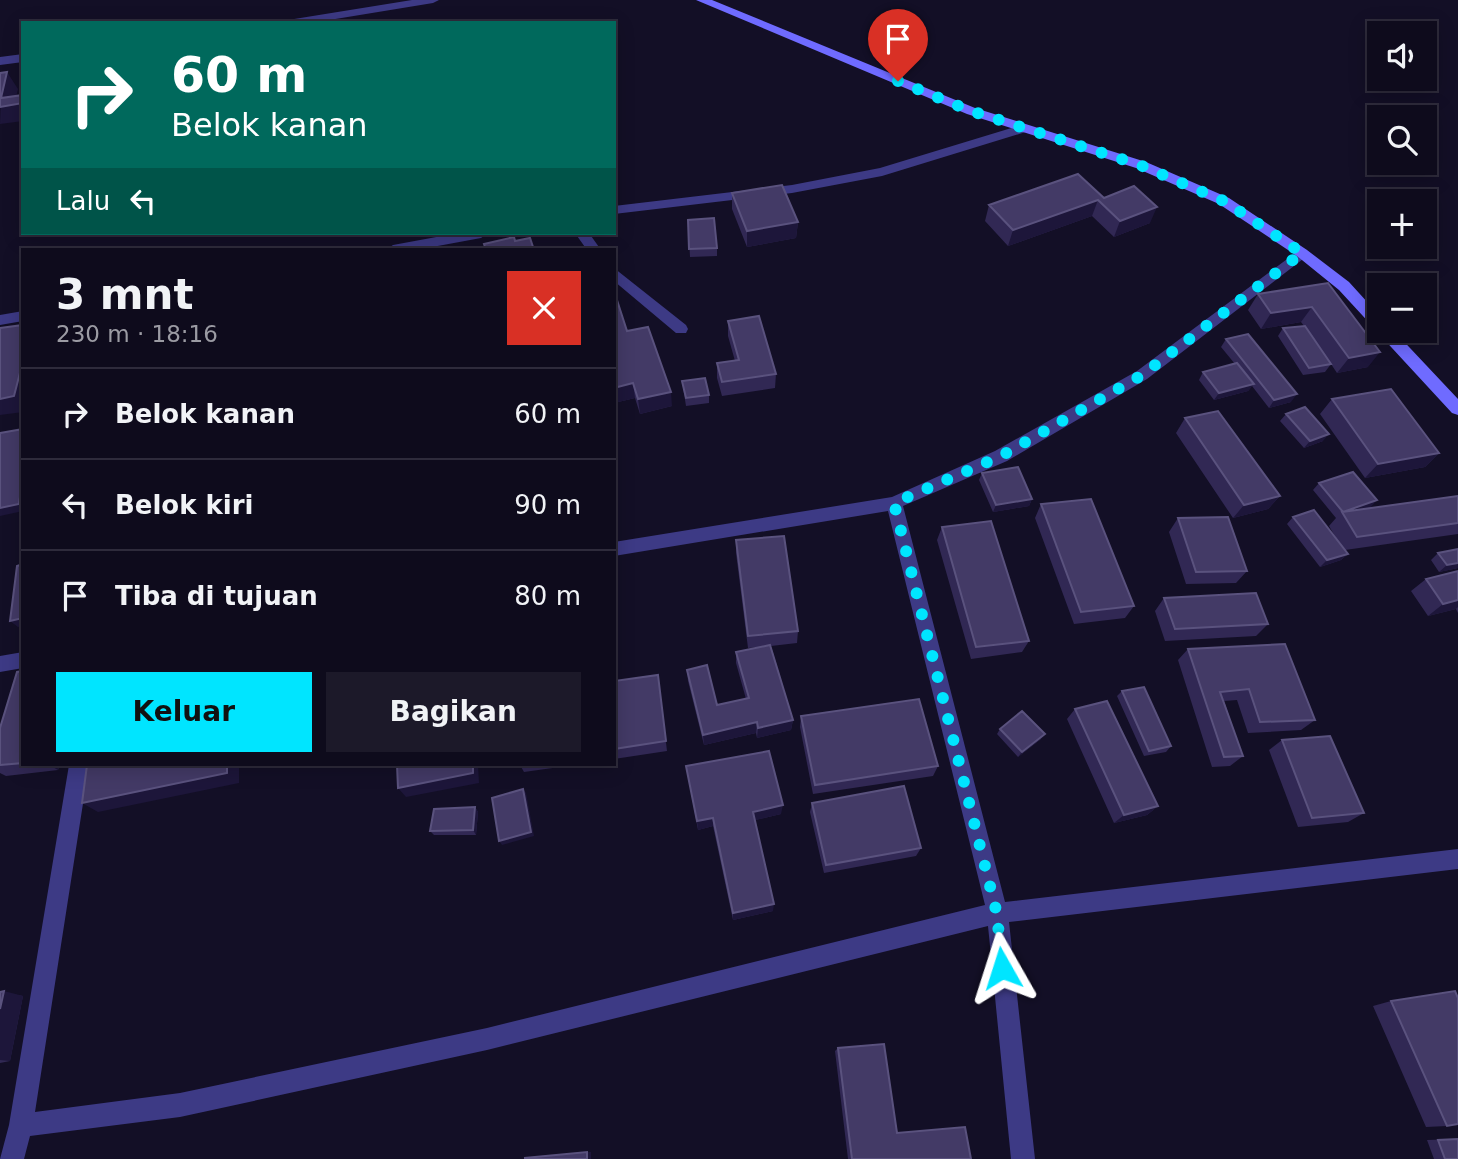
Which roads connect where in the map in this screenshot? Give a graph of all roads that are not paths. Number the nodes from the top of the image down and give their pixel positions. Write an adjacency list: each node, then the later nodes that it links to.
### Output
1 (433, 0): 3 (street)
2 (702, 0): 6 (street)
3 (301, 21)
4 (21, 58): 5 (street)
5 (0, 61)
6 (1025, 128): 7 (street); 10 (street)
7 (616, 210)
8 (471, 235): 9 (street)
9 (403, 248)
10 (1302, 253): 12 (street); 18 (street)
11 (616, 275): 15 (street)
12 (1367, 311)
13 (21, 316): 14 (street)
14 (0, 320)
15 (681, 329)
16 (1396, 343): 17 (street)
17 (1458, 409)
18 (894, 503): 19 (street); 24 (street)
19 (616, 549)
20 (21, 660): 21 (street)
21 (0, 664)
22 (79, 766): 25 (street)
23 (1458, 859): 24 (street)
24 (997, 914): 25 (street); 27 (street)
25 (21, 1125): 26 (street)
26 (12, 1159)
27 (1023, 1159)

